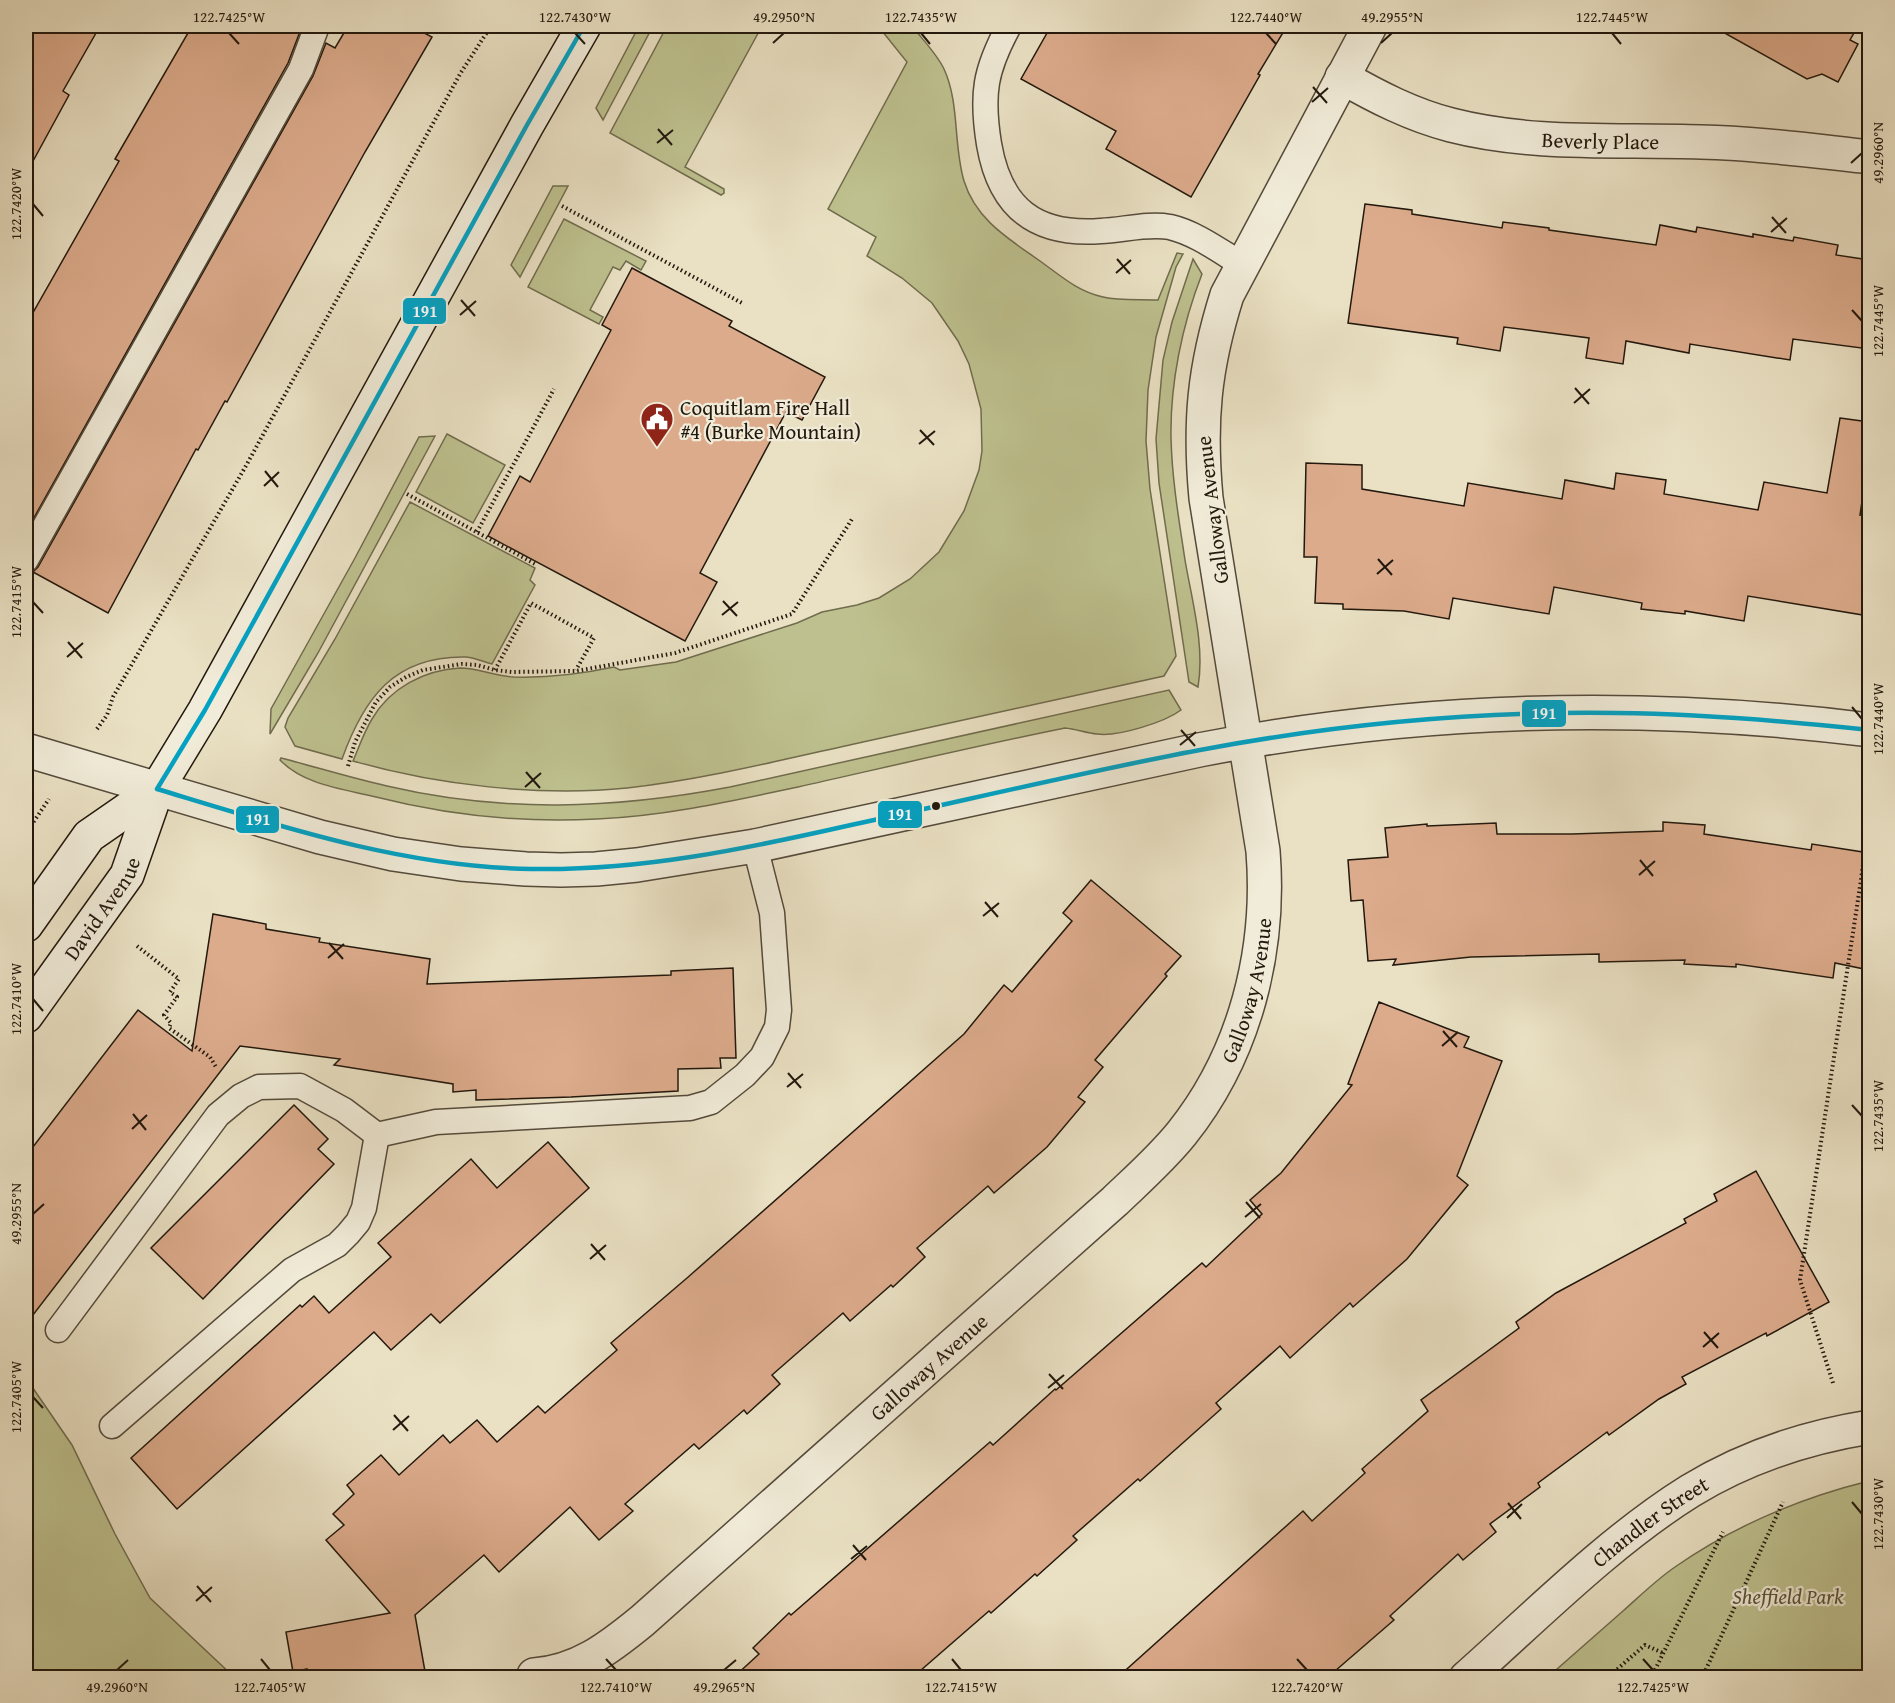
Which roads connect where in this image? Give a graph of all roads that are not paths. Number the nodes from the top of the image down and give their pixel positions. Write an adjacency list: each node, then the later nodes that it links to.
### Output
1 (317, 26): 8 (lane)
2 (584, 26): 12 (street, David Avenue)
3 (1010, 26): 7 (lane)
4 (1370, 26): 5 (street, Galloway Avenue)
5 (1342, 77): 6 (street, Beverly Place); 7 (street, Galloway Avenue)
6 (1869, 157)
7 (1244, 265): 10 (street, Galloway Avenue)
8 (26, 560)
9 (1869, 730): 10 (street)
10 (1245, 741): 13 (street); 20 (street, Galloway Avenue)
11 (26, 750): 12 (street)
12 (157, 789): 13 (street); 14 (street, David Avenue); 15 (street, David Avenue)
13 (755, 846): 16 (lane)
14 (26, 925)
15 (26, 1016)
16 (377, 1135): 17 (lane); 18 (lane)
17 (58, 1330)
18 (112, 1426)
19 (1869, 1427): 21 (street, Chandler Street)
20 (534, 1675)
21 (1466, 1677)

